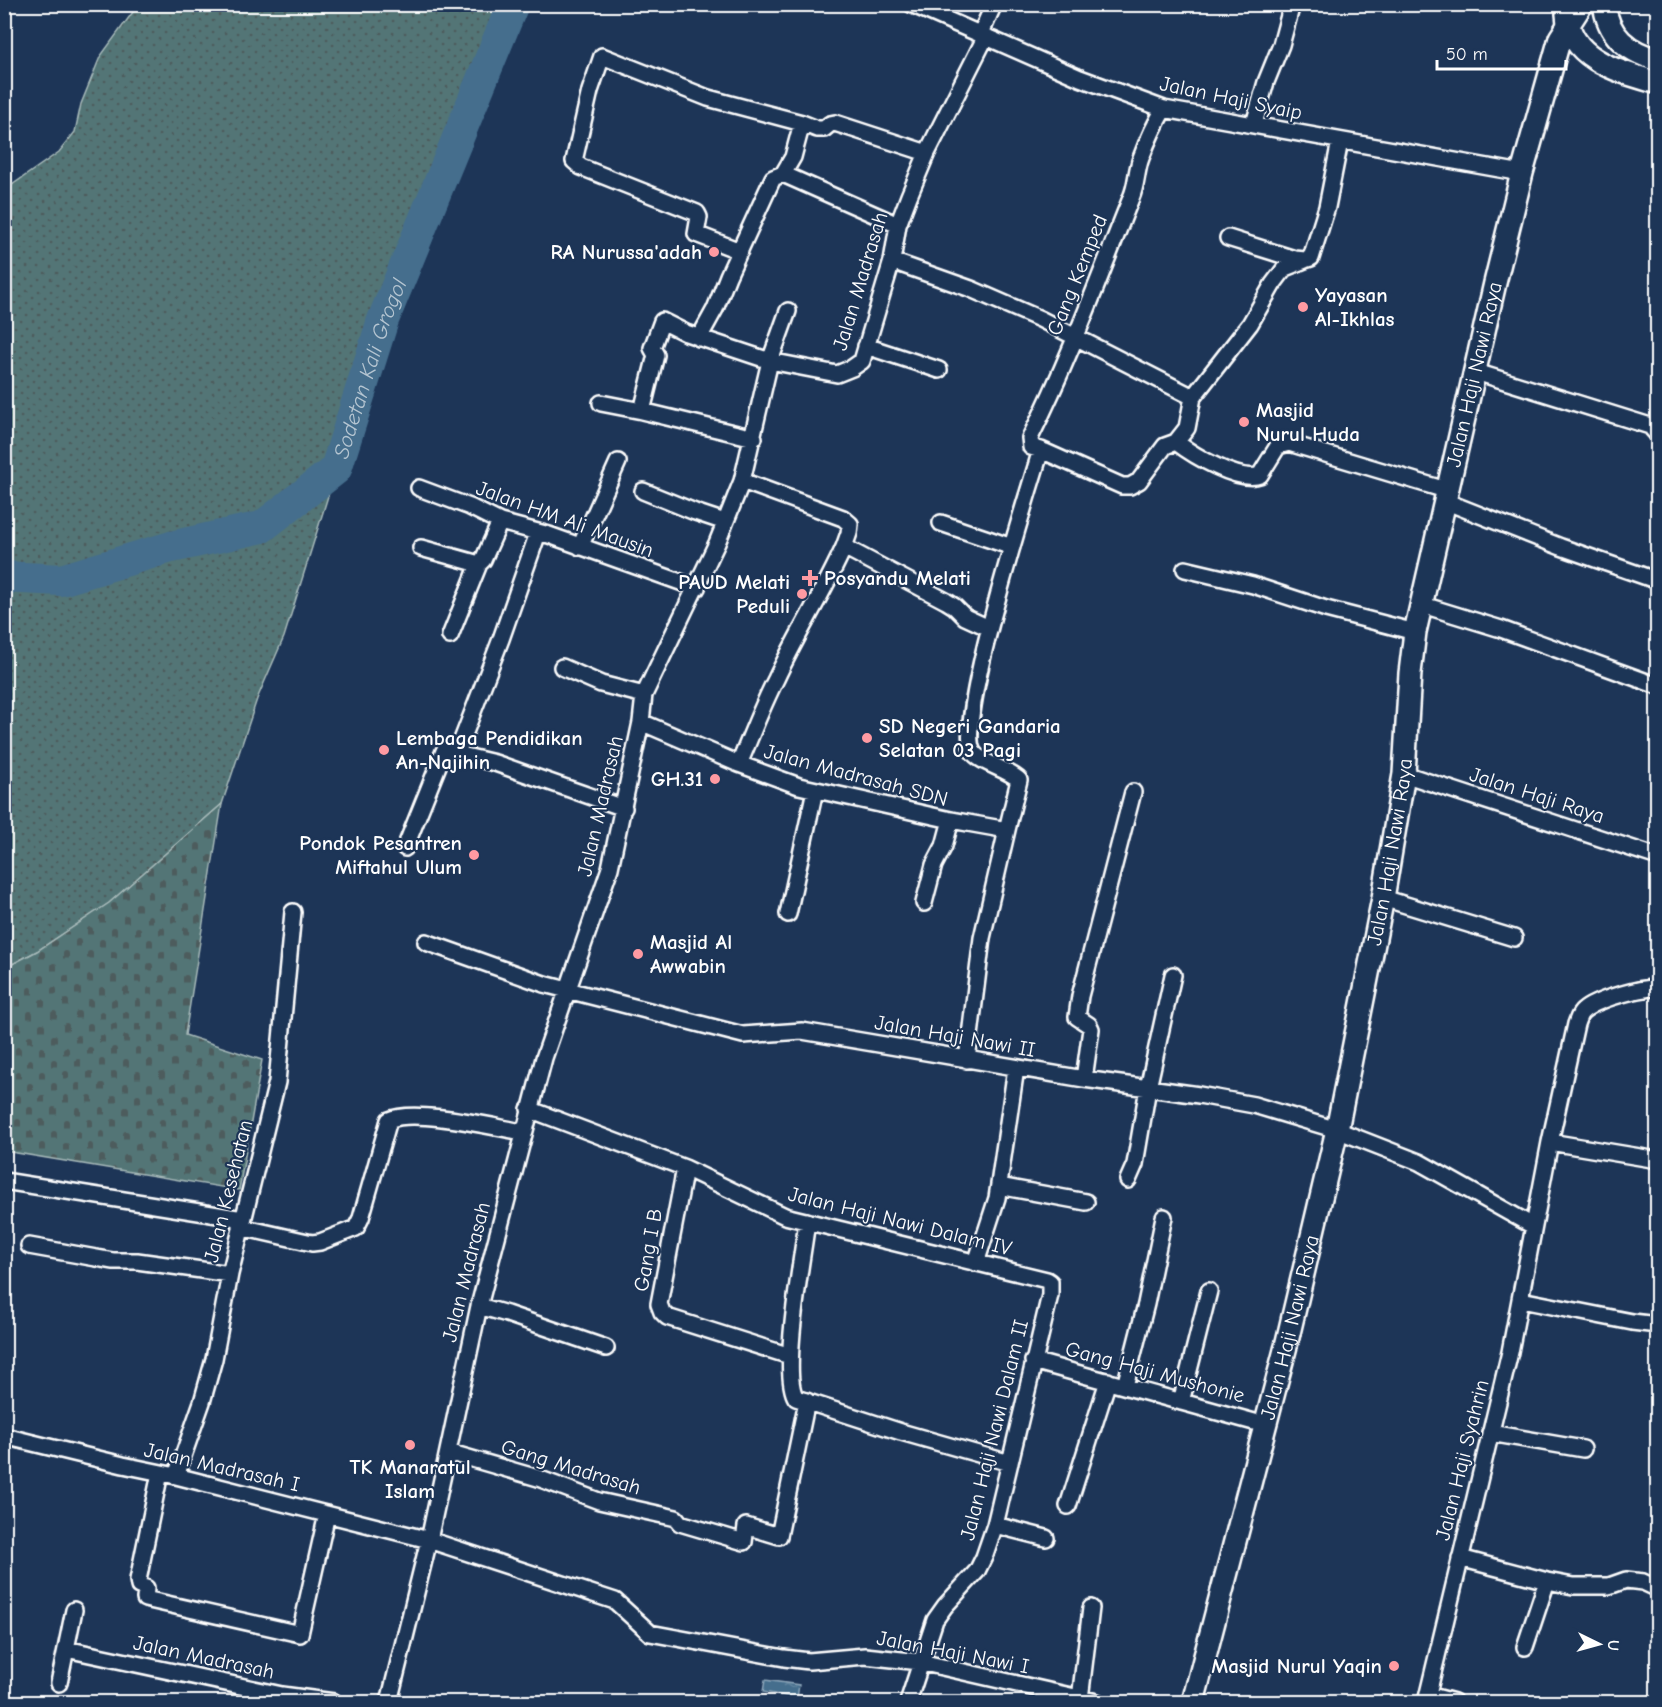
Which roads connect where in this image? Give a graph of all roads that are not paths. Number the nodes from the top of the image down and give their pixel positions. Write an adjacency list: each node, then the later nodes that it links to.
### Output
1 (911, 4): 7 (street, Jalan Haji Syaip)
2 (994, 4): 7 (street, Jalan Madrasah)
3 (1582, 4): 6 (street, Jalan Haji Nawi Raya)
4 (1604, 4): 8 (street)
5 (1291, 8): 12 (street)
6 (1567, 15): 9 (street); 15 (street, Jalan Haji Nawi Raya)
7 (984, 34): 10 (street, Jalan Haji Syaip); 14 (street, Jalan Madrasah)
8 (1658, 60)
9 (1658, 83)
10 (1164, 109): 12 (street, Jalan Haji Syaip); 24 (street, Gang Kemped)
11 (802, 123): 14 (street); 16 (street); 19 (street)
12 (1254, 124): 13 (street, Jalan Haji Syaip)
13 (1340, 141): 15 (street, Jalan Haji Syaip); 20 (street)
14 (927, 153): 17 (street, Jalan Madrasah)
15 (1522, 173): 28 (street, Jalan Haji Nawi Raya)
16 (783, 174): 17 (street); 19 (street)
17 (898, 225): 21 (street, Jalan Madrasah)
18 (1228, 238): 20 (street)
19 (740, 252): 23 (street)
20 (1305, 260): 29 (street)
21 (892, 261): 24 (street); 25 (street, Jalan Madrasah)
22 (789, 310): 26 (street)
23 (692, 335): 26 (street); 31 (street)
24 (1075, 335): 29 (street); 35 (street, Gang Kemped)
25 (866, 345): 26 (street, Jalan Madrasah); 27 (street)
26 (770, 361): 33 (street, Jalan Madrasah)
27 (939, 370)
28 (1476, 372): 32 (street); 40 (street, Jalan Haji Nawi Raya)
29 (1193, 397): 34 (street)
30 (601, 403): 31 (street)
31 (642, 411): 33 (street)
32 (1655, 425)
33 (753, 438): 37 (street, Jalan Madrasah)
34 (1176, 442): 35 (street); 40 (street)
35 (1041, 450): 47 (street)
36 (618, 462): 45 (street)
37 (742, 481): 42 (street, Jalan Madrasah); 46 (street)
38 (419, 488): 41 (street, Jalan HM Ali Mausin)
39 (643, 490): 42 (street)
40 (1448, 496): 51 (street); 53 (street, Jalan Haji Nawi Raya)
41 (500, 522): 44 (street, Jalan HM Ali Mausin); 49 (street)
42 (726, 522): 52 (street, Jalan Madrasah)
43 (941, 523): 47 (street)
44 (538, 533): 45 (street, Jalan HM Ali Mausin); 61 (street)
45 (580, 547): 52 (street, Jalan HM Ali Mausin)
46 (844, 547): 54 (street); 62 (street, Jalan Madrasah SDN)
47 (1012, 547): 54 (street)
48 (421, 548): 49 (street)
49 (479, 564): 56 (street)
50 (1185, 569): 55 (street)
51 (1658, 581)
52 (697, 588): 59 (street, Jalan Madrasah)
53 (1423, 605): 55 (street, Jalan Haji Nawi Raya); 58 (street)
54 (989, 628): 68 (street)
55 (1416, 633): 63 (street, Jalan Haji Nawi Raya)
56 (450, 636)
57 (562, 667): 59 (street)
58 (1658, 686)
59 (644, 695): 60 (street, Jalan Madrasah)
60 (641, 722): 62 (street, Jalan Madrasah SDN); 66 (street, Jalan Madrasah)
61 (451, 752): 66 (street); 69 (street)
62 (738, 764): 64 (street, Jalan Madrasah SDN)
63 (1404, 774): 70 (street, Jalan Haji Raya); 71 (street, Jalan Haji Nawi Raya)
64 (815, 790): 67 (street, Jalan Madrasah SDN); 74 (street)
65 (1133, 792): 82 (street)
66 (624, 808): 78 (street, Jalan Madrasah)
67 (951, 820): 68 (street); 72 (street, Jalan Madrasah SDN)
68 (1007, 830): 80 (street)
69 (405, 848)
70 (1658, 857)
71 (1383, 898): 75 (street); 85 (street, Jalan Haji Nawi Raya)
72 (924, 903)
73 (293, 912): 96 (street, Jalan Kesehatan)
74 (788, 914)
75 (1514, 938)
76 (426, 942): 78 (street, Jalan Haji Nawi II)
77 (1173, 975): 83 (street)
78 (567, 988): 80 (street, Jalan Haji Nawi II); 84 (street, Jalan Madrasah)
79 (1658, 988): 87 (street, Jalan Haji Syahrin)
80 (967, 1060): 81 (street, Jalan Haji Nawi II)
81 (1016, 1068): 82 (street, Jalan Haji Nawi II); 92 (street)
82 (1084, 1079): 83 (street, Jalan Haji Nawi II)
83 (1148, 1088): 85 (street, Jalan Haji Nawi II); 90 (street)
84 (529, 1109): 86 (street, Jalan Madrasah); 89 (street, Jalan Haji Nawi Dalam IV)
85 (1337, 1130): 97 (street); 113 (street, Jalan Haji Nawi Raya)
86 (523, 1132): 96 (street); 104 (street, Jalan Madrasah)
87 (1550, 1142): 88 (street); 97 (street, Jalan Haji Syahrin)
88 (1658, 1160)
89 (685, 1168): 95 (street, Jalan Haji Nawi Dalam IV); 107 (street, Gang I B)
90 (1128, 1180)
91 (4, 1181): 96 (street)
92 (999, 1186): 93 (street); 99 (street)
93 (1086, 1202)
94 (1164, 1217): 110 (street)
95 (807, 1221): 99 (street, Jalan Haji Nawi Dalam IV); 107 (street)
96 (242, 1223): 100 (street, Jalan Kesehatan)
97 (1533, 1226): 103 (street, Jalan Haji Syahrin)
98 (29, 1246): 100 (street)
99 (976, 1263): 102 (street, Jalan Haji Nawi Dalam IV)
100 (230, 1274): 120 (street, Jalan Kesehatan)
101 (1209, 1291): 112 (street)
102 (1050, 1295): 108 (street, Jalan Haji Nawi Dalam II)
103 (1521, 1300): 105 (street); 114 (street, Jalan Haji Syahrin)
104 (479, 1306): 106 (street); 117 (street, Jalan Madrasah)
105 (1658, 1325)
106 (606, 1348)
107 (790, 1356): 111 (street)
108 (1033, 1360): 109 (street, Gang Haji Mushonie); 118 (street, Jalan Haji Nawi Dalam II)
109 (1108, 1382): 110 (street, Gang Haji Mushonie); 121 (street)
110 (1125, 1386): 112 (street, Gang Haji Mushonie)
111 (807, 1401): 117 (street, Gang Madrasah); 118 (street)
112 (1181, 1402): 113 (street, Gang Haji Mushonie)
113 (1265, 1425): 140 (street, Jalan Haji Nawi Raya)
114 (1490, 1433): 116 (street); 126 (street, Jalan Haji Syahrin)
115 (4, 1436): 119 (street, Jalan Madrasah I)
116 (1583, 1449)
117 (448, 1452): 125 (street, Jalan Madrasah)
118 (1010, 1463): 123 (street, Jalan Haji Nawi Dalam II)
119 (160, 1473): 120 (street, Jalan Madrasah I); 122 (street)
120 (176, 1476): 122 (street, Jalan Madrasah I)
121 (1068, 1506)
122 (327, 1514): 125 (street, Jalan Madrasah I)
123 (995, 1526): 124 (street); 133 (street, Jalan Haji Nawi Dalam II)
124 (1046, 1538)
125 (429, 1540): 133 (street, Jalan Haji Nawi I); 138 (street, Jalan Madrasah)
126 (1460, 1558): 127 (street); 135 (street, Jalan Haji Syahrin)
127 (1547, 1581): 128 (street); 131 (street)
128 (1658, 1589)
129 (1091, 1608): 136 (street)
130 (74, 1610): 132 (street)
131 (1525, 1647)
132 (66, 1649): 134 (street); 137 (street, Jalan Madrasah)
133 (920, 1662): 136 (street, Jalan Haji Nawi I); 139 (street, Jalan Haji Nawi Dalam II)
134 (59, 1683)
135 (1427, 1699): 141 (street)
136 (1087, 1701)
137 (334, 1702)
138 (389, 1702)
139 (908, 1702)
140 (1193, 1702)
141 (1454, 1702)

